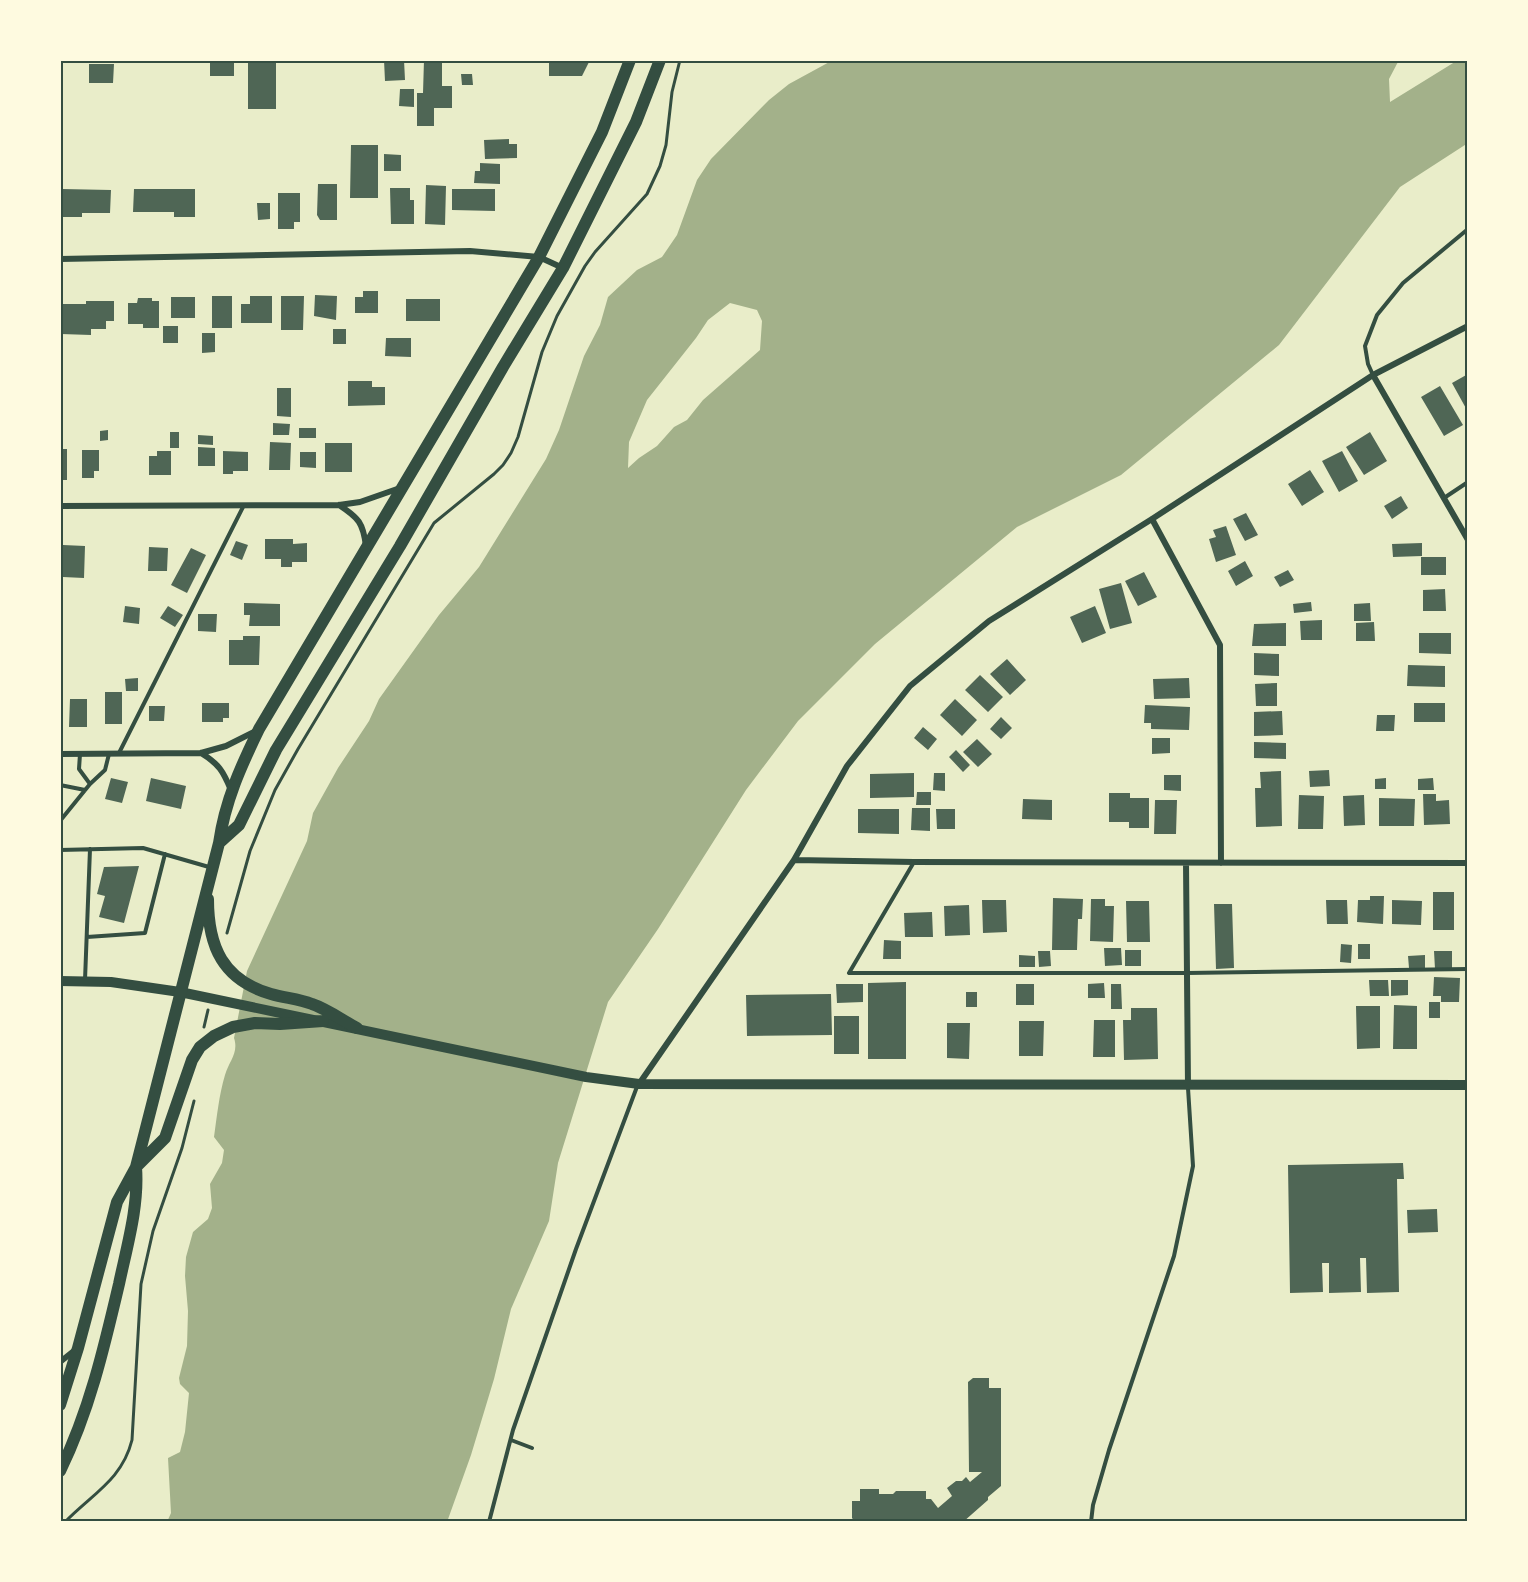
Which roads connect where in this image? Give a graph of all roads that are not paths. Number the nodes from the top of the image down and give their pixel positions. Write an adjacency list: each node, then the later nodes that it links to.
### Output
1 (660, 60): 6 (main road)
2 (629, 62): 4 (main road)
3 (1468, 229): 8 (lane)
4 (539, 257): 5 (street); 6 (street); 10 (main road)
5 (60, 259)
6 (563, 268): 29 (main road)
7 (1468, 326): 8 (street)
8 (1373, 375): 11 (street); 15 (street)
9 (1468, 482): 11 (lane)
10 (400, 488): 13 (street); 17 (main road)
11 (1444, 498): 16 (street)
12 (244, 505): 13 (street); 14 (street); 23 (lane)
13 (339, 505): 17 (street)
14 (60, 506)
15 (1152, 519): 33 (street); 36 (street)
16 (1468, 540)
17 (366, 548): 18 (main road)
18 (259, 729): 19 (street); 27 (main road)
19 (201, 753): 23 (street); 27 (street)
20 (60, 754): 21 (street)
21 (80, 754): 22 (street); 24 (lane)
22 (109, 754): 23 (street); 24 (lane)
23 (119, 754)
24 (90, 784): 26 (lane)
25 (60, 785): 26 (lane)
26 (85, 790): 28 (lane)
27 (231, 790): 29 (main road)
28 (60, 821)
29 (219, 843): 38 (main road)
30 (90, 849): 31 (lane); 32 (lane); 40 (lane)
31 (60, 850)
32 (165, 854): 38 (lane); 40 (lane)
33 (794, 860): 34 (street); 48 (street)
34 (914, 862): 35 (street); 42 (lane)
35 (1186, 862): 36 (street); 42 (street)
36 (1221, 862): 37 (street)
37 (1468, 863)
38 (212, 868): 39 (main road)
39 (208, 882): 45 (main road); 47 (main road)
40 (87, 937): 44 (lane)
41 (1468, 969): 42 (lane)
42 (1187, 973): 50 (street)
43 (60, 981): 44 (main road)
44 (85, 982): 45 (main road)
45 (180, 992): 46 (main road); 51 (main road)
46 (323, 1022): 47 (main road); 51 (main road)
47 (357, 1028): 48 (main road)
48 (639, 1084): 50 (main road); 55 (lane)
49 (1468, 1085): 50 (main road)
50 (1188, 1086): 59 (lane)
51 (136, 1167): 52 (main road); 57 (main road)
52 (78, 1348): 53 (street); 54 (main road)
53 (60, 1362)
54 (60, 1405)
55 (510, 1440): 56 (lane); 58 (lane)
56 (532, 1448)
57 (60, 1471)
58 (489, 1522)
59 (1091, 1522)

